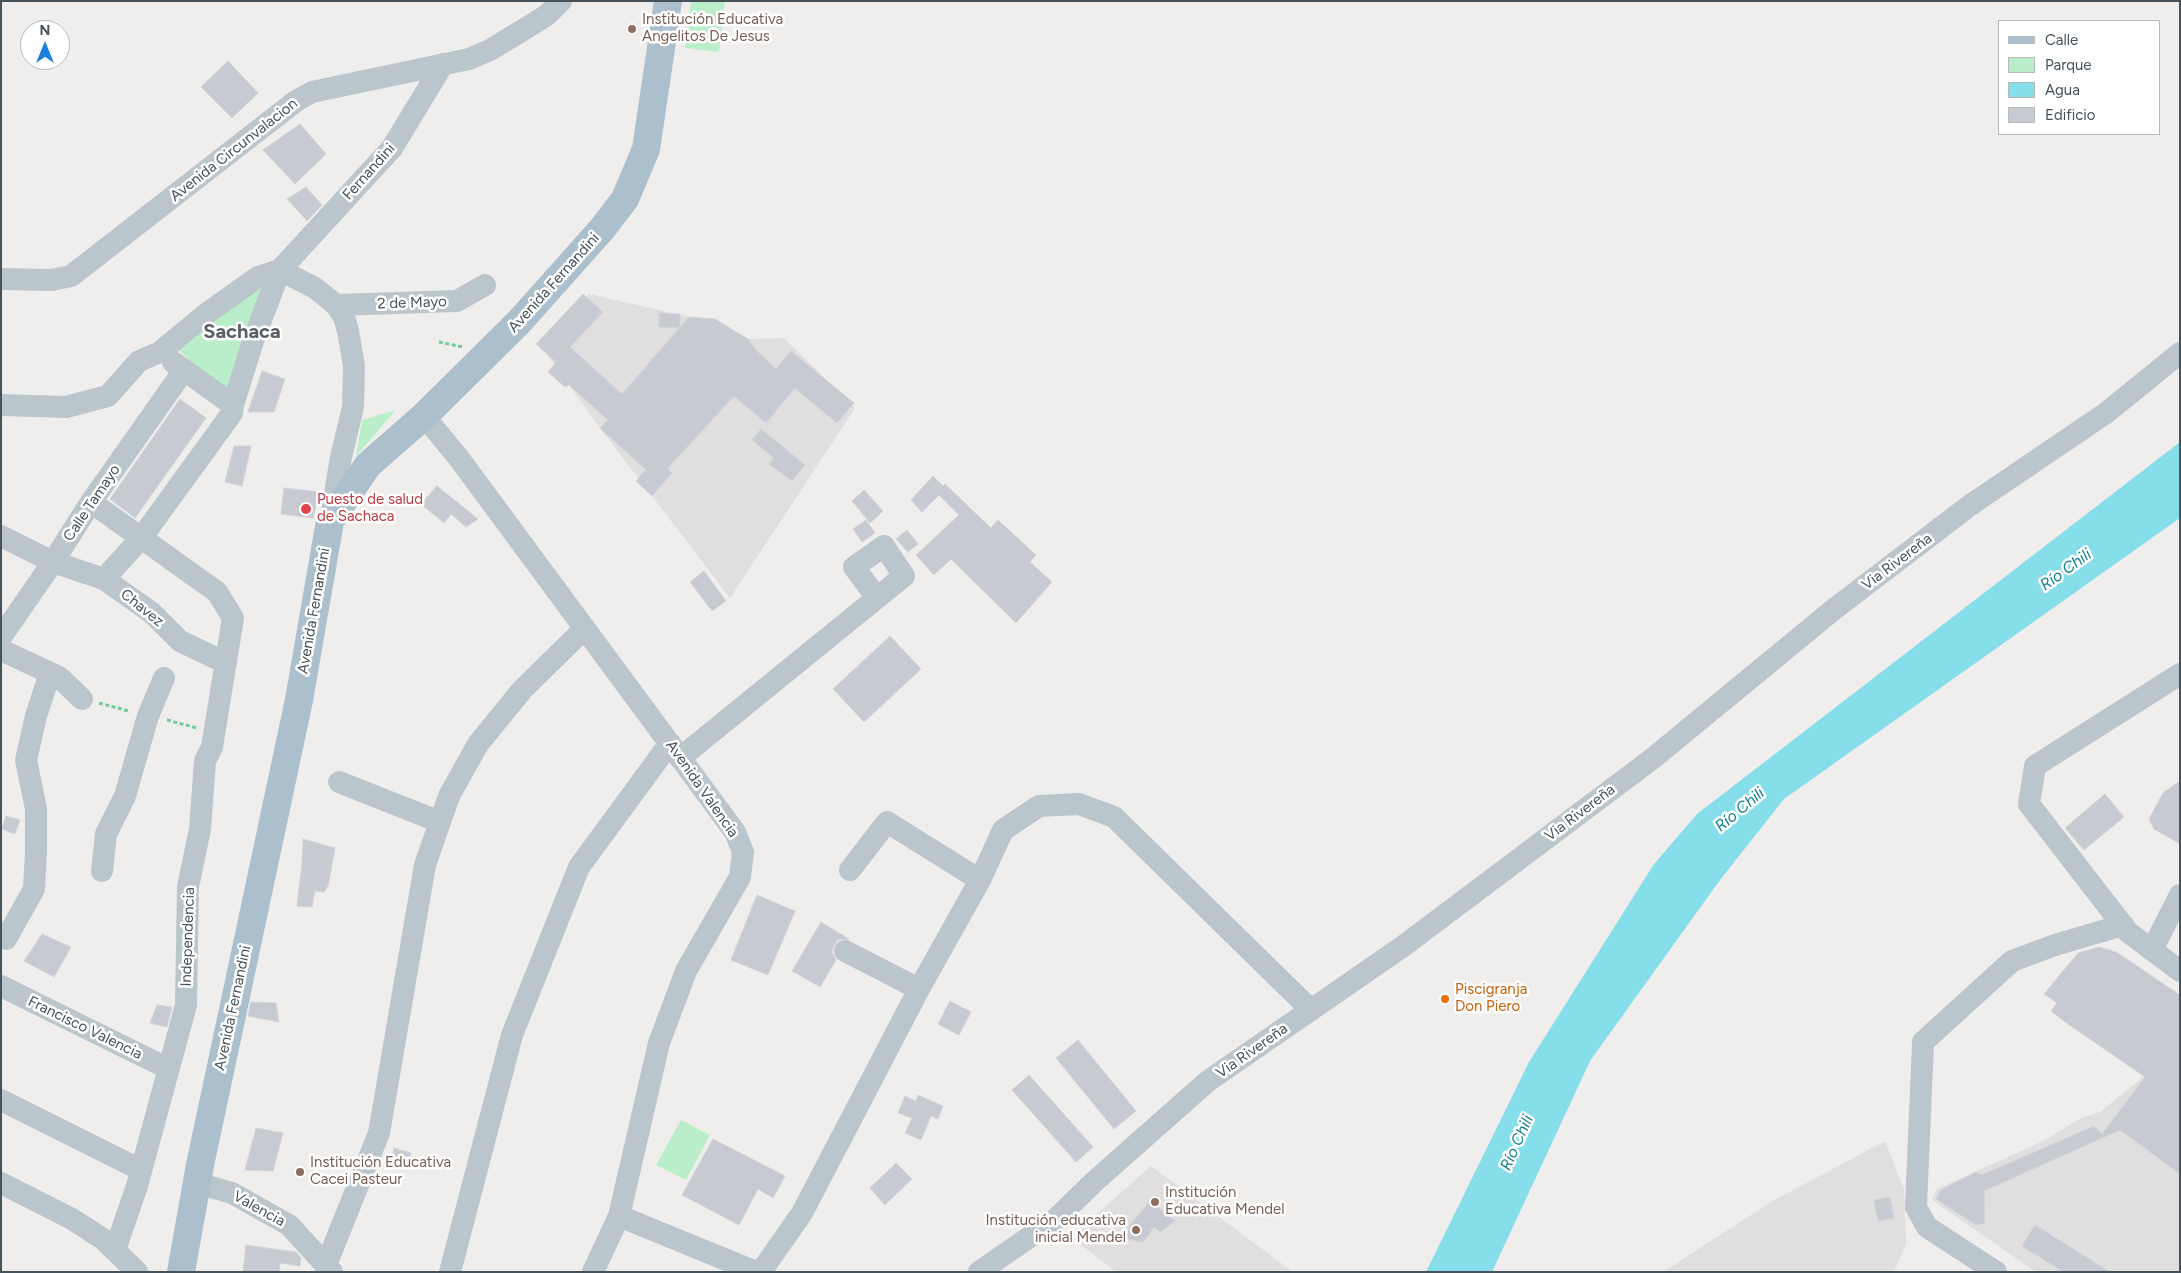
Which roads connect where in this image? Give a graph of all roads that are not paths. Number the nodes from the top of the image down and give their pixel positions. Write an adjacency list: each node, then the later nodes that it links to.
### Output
1 (561, 1): 3 (street, Avenida Circunvalacion)
2 (668, 1): 13 (main road, Avenida Fernandini)
3 (443, 64): 4 (street, Fernandini); 5 (street, Avenida Circunvalacion)
4 (280, 270): 7 (street); 8 (street); 12 (street)
5 (1, 279)
6 (484, 285): 7 (street, 2 de Mayo)
7 (336, 305): 15 (street)
8 (160, 352): 10 (street); 11 (street)
9 (2180, 353): 43 (street, Via Rivereña)
10 (184, 370): 12 (street); 14 (street, Calle Tamayo)
11 (1, 405)
12 (233, 406): 17 (street)
13 (424, 416): 15 (main road, Avenida Fernandini); 21 (street, Avenida Valencia)
14 (91, 502): 17 (street); 18 (street, Calle Tamayo)
15 (330, 521): 48 (main road, Avenida Fernandini)
16 (1, 536): 18 (street, Chavez)
17 (142, 537): 19 (street); 24 (street, Independencia)
18 (53, 562): 19 (street, Chavez); 22 (street, Calle Tamayo)
19 (104, 579): 24 (street, Chavez)
20 (877, 598): 29 (street)
21 (584, 630): 29 (street, Avenida Valencia); 31 (street)
22 (1, 637)
23 (1, 650): 25 (street)
24 (226, 663): 44 (street, Independencia)
25 (50, 673): 28 (street); 37 (street)
26 (2180, 674): 36 (street)
27 (164, 678): 33 (street)
28 (82, 699)
29 (675, 750): 49 (street, Avenida Valencia); 54 (street)
30 (339, 782): 31 (street)
31 (440, 822): 51 (street)
32 (850, 870): 34 (street)
33 (102, 871)
34 (980, 880): 42 (street); 43 (street)
35 (2180, 895): 38 (street)
36 (2123, 925): 38 (street); 58 (street)
37 (6, 939)
38 (2152, 950): 40 (street)
39 (845, 951): 42 (street)
40 (2180, 971)
41 (1, 986): 44 (street, Francisco Valencia)
42 (919, 989): 56 (street)
43 (1311, 1010): 57 (street, Via Rivereña)
44 (169, 1069): 46 (street, Independencia)
45 (1, 1100): 46 (street)
46 (141, 1170): 50 (street, Independencia)
47 (1, 1183): 50 (street)
48 (197, 1183): 51 (street, Valencia); 53 (main road, Avenida Fernandini)
49 (619, 1216): 55 (street, Avenida Valencia); 56 (street)
50 (115, 1250): 52 (street)
51 (329, 1268)
52 (137, 1272)
53 (181, 1272)
54 (450, 1272)
55 (593, 1272)
56 (756, 1272)
57 (979, 1272)
58 (1996, 1272)

